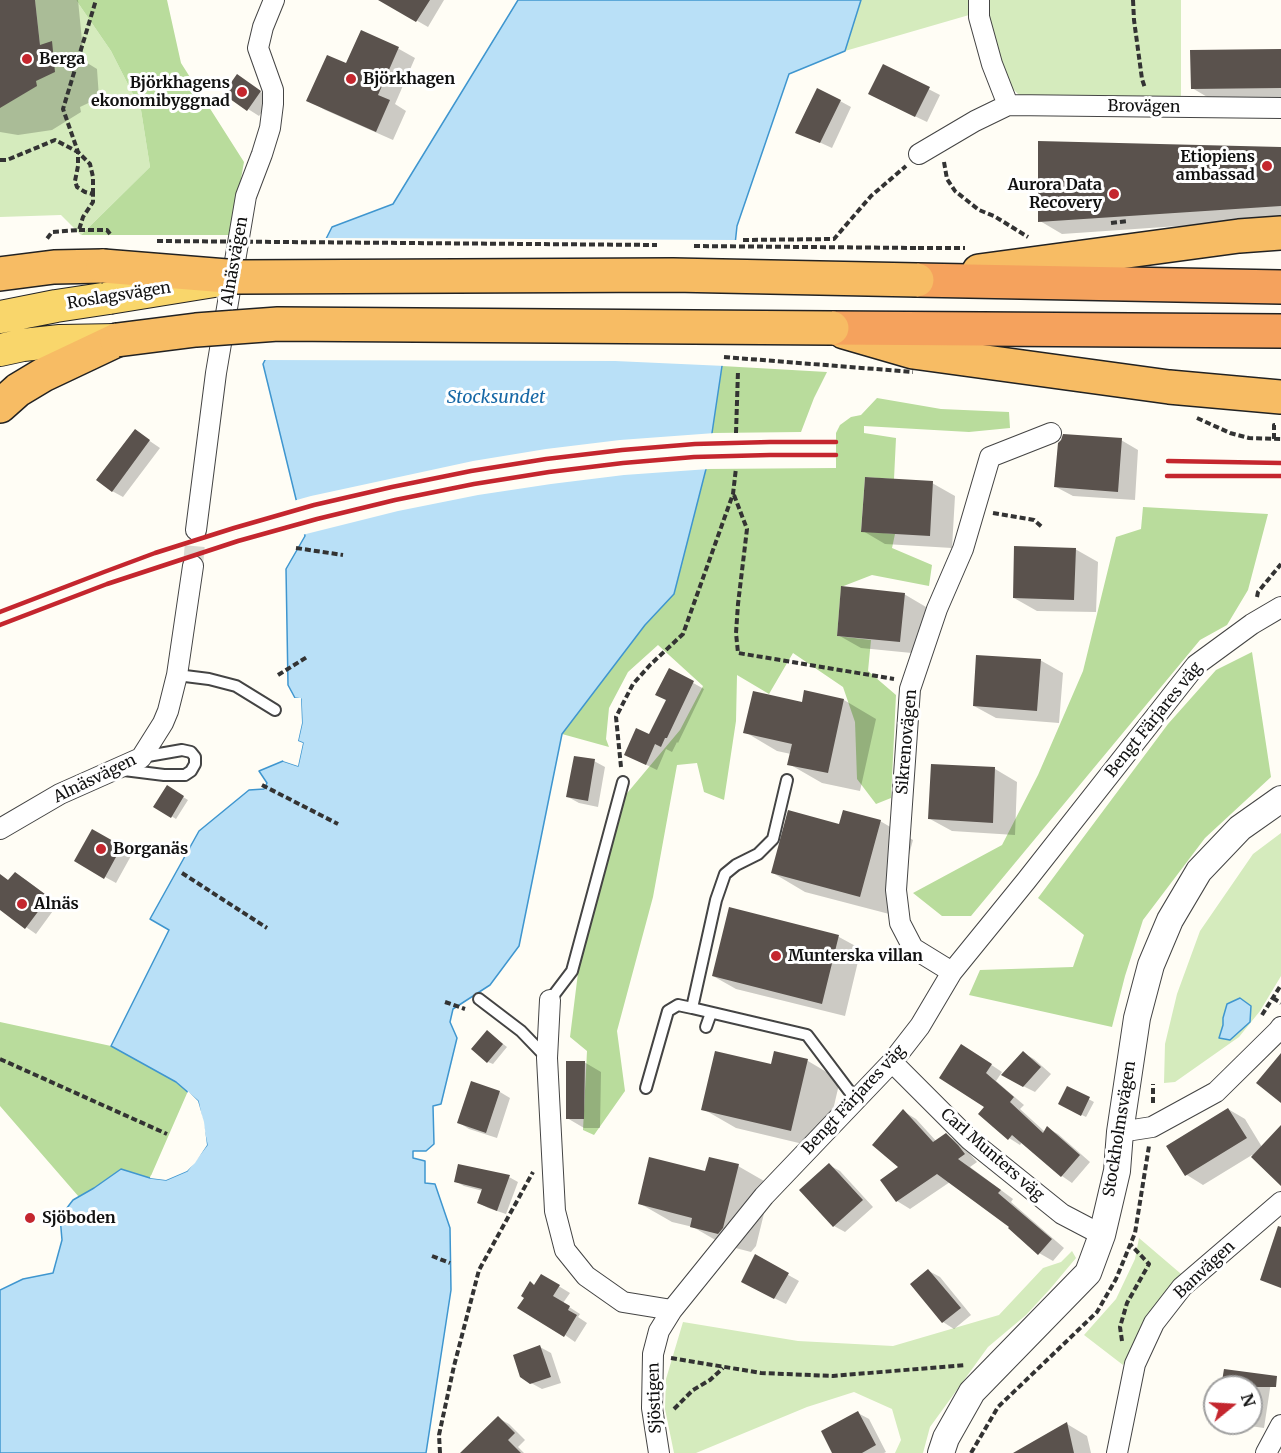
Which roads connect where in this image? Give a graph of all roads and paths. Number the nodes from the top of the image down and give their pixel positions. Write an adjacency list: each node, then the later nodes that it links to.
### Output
1 (96, 0): 9 (path)
2 (274, 0): 43 (street, Alnäsvägen)
3 (978, 0): 5 (street)
4 (1133, 0): 6 (path)
5 (1008, 105): 6 (street, Brovägen); 8 (street)
6 (1153, 108): 7 (street, Brovägen)
7 (1281, 108)
8 (946, 138): 10 (street); 16 (path)
9 (78, 152): 11 (path); 12 (path); 12 (path)
10 (920, 154): 18 (path)
11 (0, 160)
12 (93, 194): 13 (path)
13 (79, 230): 15 (path); 17 (path)
14 (1281, 233): 25 (highway)
15 (110, 234)
16 (1029, 237)
17 (46, 240)
18 (743, 240)
19 (157, 241): 20 (path, bridge)
20 (668, 245)
21 (692, 246): 22 (path, bridge)
22 (918, 248)
23 (0, 274): 24 (highway, bridge)
24 (239, 277): 25 (highway, bridge); 27 (main road, Roslagsvägen, bridge)
25 (917, 280): 26 (highway)
26 (1281, 288)
27 (0, 317)
28 (1281, 331): 30 (highway)
29 (117, 340): 30 (highway, bridge); 31 (main road); 34 (highway)
30 (914, 340): 33 (highway)
31 (0, 350)
32 (738, 371): 36 (path)
33 (1281, 397)
34 (0, 406)
35 (1281, 425): 38 (path)
36 (736, 433)
37 (1051, 433): 41 (street, Sikrenovägen)
38 (1274, 439)
39 (736, 468): 40 (path)
40 (733, 494): 51 (path); 56 (path)
41 (974, 510): 42 (path); 51 (street, Sikrenovägen)
42 (1042, 527)
43 (196, 530)
44 (296, 548): 45 (path)
45 (343, 555)
46 (192, 566): 49 (street, Alnäsvägen)
47 (1281, 608): 63 (street, Bengt Färjares väg)
48 (307, 657): 50 (path)
49 (177, 675): 52 (lane); 53 (street, Alnäsvägen)
50 (278, 675)
51 (912, 684): 63 (street, Sikrenovägen)
52 (275, 710)
53 (141, 758): 54 (street, Alnäsvägen); 54 (lane)
54 (117, 769): 60 (street, Alnäsvägen)
55 (787, 780): 70 (lane)
56 (623, 782): 67 (lane)
57 (262, 785): 59 (path)
58 (1281, 799): 83 (street, Stockholmsvägen)
59 (338, 824)
60 (0, 829)
61 (182, 873): 62 (path)
62 (267, 928)
63 (952, 972): 78 (street, Bengt Färjares väg)
64 (1281, 985): 65 (path)
65 (1273, 998): 69 (path); 73 (path)
66 (479, 999): 76 (lane)
67 (550, 1000): 76 (street)
68 (445, 1002): 71 (path)
69 (1281, 1003)
70 (692, 1008): 72 (lane); 79 (lane)
71 (465, 1009)
72 (711, 1012): 75 (lane); 81 (lane)
73 (1259, 1020)
74 (1281, 1026): 83 (street)
75 (706, 1028)
76 (548, 1058): 85 (street)
77 (0, 1059): 84 (path)
78 (892, 1062): 81 (street, Bengt Färjares väg); 87 (street, Carl Munters väg)
79 (646, 1088)
80 (1161, 1097): 82 (path)
81 (856, 1100): 91 (street, Bengt Färjares väg)
82 (1153, 1102)
83 (1120, 1132): 87 (street, Stockholmsvägen)
84 (167, 1134)
85 (552, 1152): 91 (street); 98 (path)
86 (1281, 1202): 94 (street, Banvägen)
87 (1102, 1235): 93 (street, Stockholmsvägen)
88 (1130, 1244): 94 (path)
89 (432, 1256): 90 (path)
90 (450, 1263)
91 (672, 1310): 92 (street, Sjöstigen)
92 (653, 1354): 95 (path); 97 (street, Sjöstigen)
93 (1000, 1362): 95 (path); 100 (street, Stockholmsvägen)
94 (1135, 1364): 101 (street, Banvägen)
95 (724, 1368): 97 (path)
96 (1281, 1425): 102 (street)
97 (655, 1432): 99 (street, Sjöstigen)
98 (440, 1453)
99 (659, 1453)
100 (941, 1453)
101 (1117, 1453)
102 (1266, 1453)

